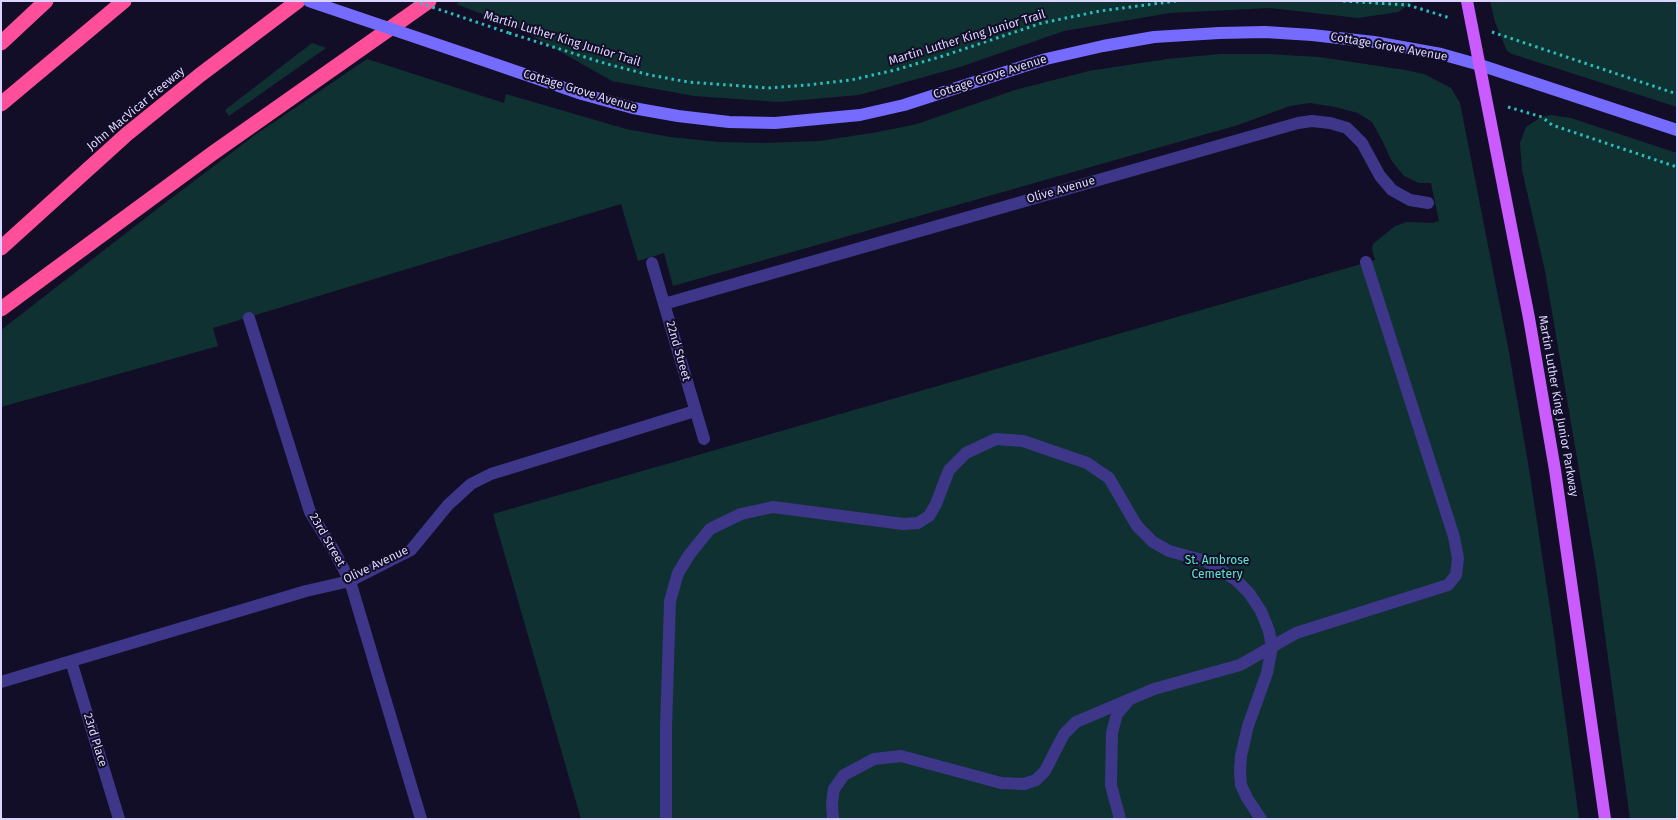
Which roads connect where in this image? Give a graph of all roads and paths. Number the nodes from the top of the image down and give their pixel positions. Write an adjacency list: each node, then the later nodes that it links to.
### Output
1 (46, 1): 12 (highway)
2 (124, 1): 16 (highway)
3 (298, 1): 20 (highway, John MacVicar Freeway)
4 (309, 1): 13 (street, Cottage Grove Avenue, bridge)
5 (414, 1): 7 (path, Martin Luther King Junior Trail, bridge)
6 (430, 1): 24 (highway)
7 (1176, 1)
8 (1343, 1): 10 (path)
9 (1467, 1): 10 (main road, Martin Luther King Junior Parkway)
10 (1472, 26): 13 (main road, Martin Luther King Junior Parkway)
11 (1501, 35): 14 (path)
12 (1, 43)
13 (1480, 65): 15 (main road, Martin Luther King Junior Parkway); 17 (street, Cottage Grove Avenue)
14 (1677, 94)
15 (1487, 101): 18 (path); 39 (main road, Martin Luther King Junior Parkway)
16 (1, 104)
17 (1677, 130)
18 (1677, 166)
19 (1428, 203): 23 (street, Olive Avenue)
20 (1, 248)
21 (1366, 262): 29 (street)
22 (652, 263): 23 (street, 22nd Street)
23 (664, 304): 26 (street, 22nd Street)
24 (1, 309)
25 (250, 318): 28 (street, 23rd Street)
26 (696, 411): 27 (street, 22nd Street); 28 (street, Olive Avenue)
27 (704, 439)
28 (350, 581): 30 (street, Olive Avenue); 34 (street, 23rd Street)
29 (1272, 647): 32 (street); 35 (street); 38 (street)
30 (71, 661): 31 (street, Olive Avenue); 33 (street, 23rd Place)
31 (1, 682)
32 (1130, 699): 36 (street); 37 (street)
33 (119, 819)
34 (420, 819)
35 (666, 819)
36 (833, 819)
37 (1120, 819)
38 (1261, 819)
39 (1605, 819)

